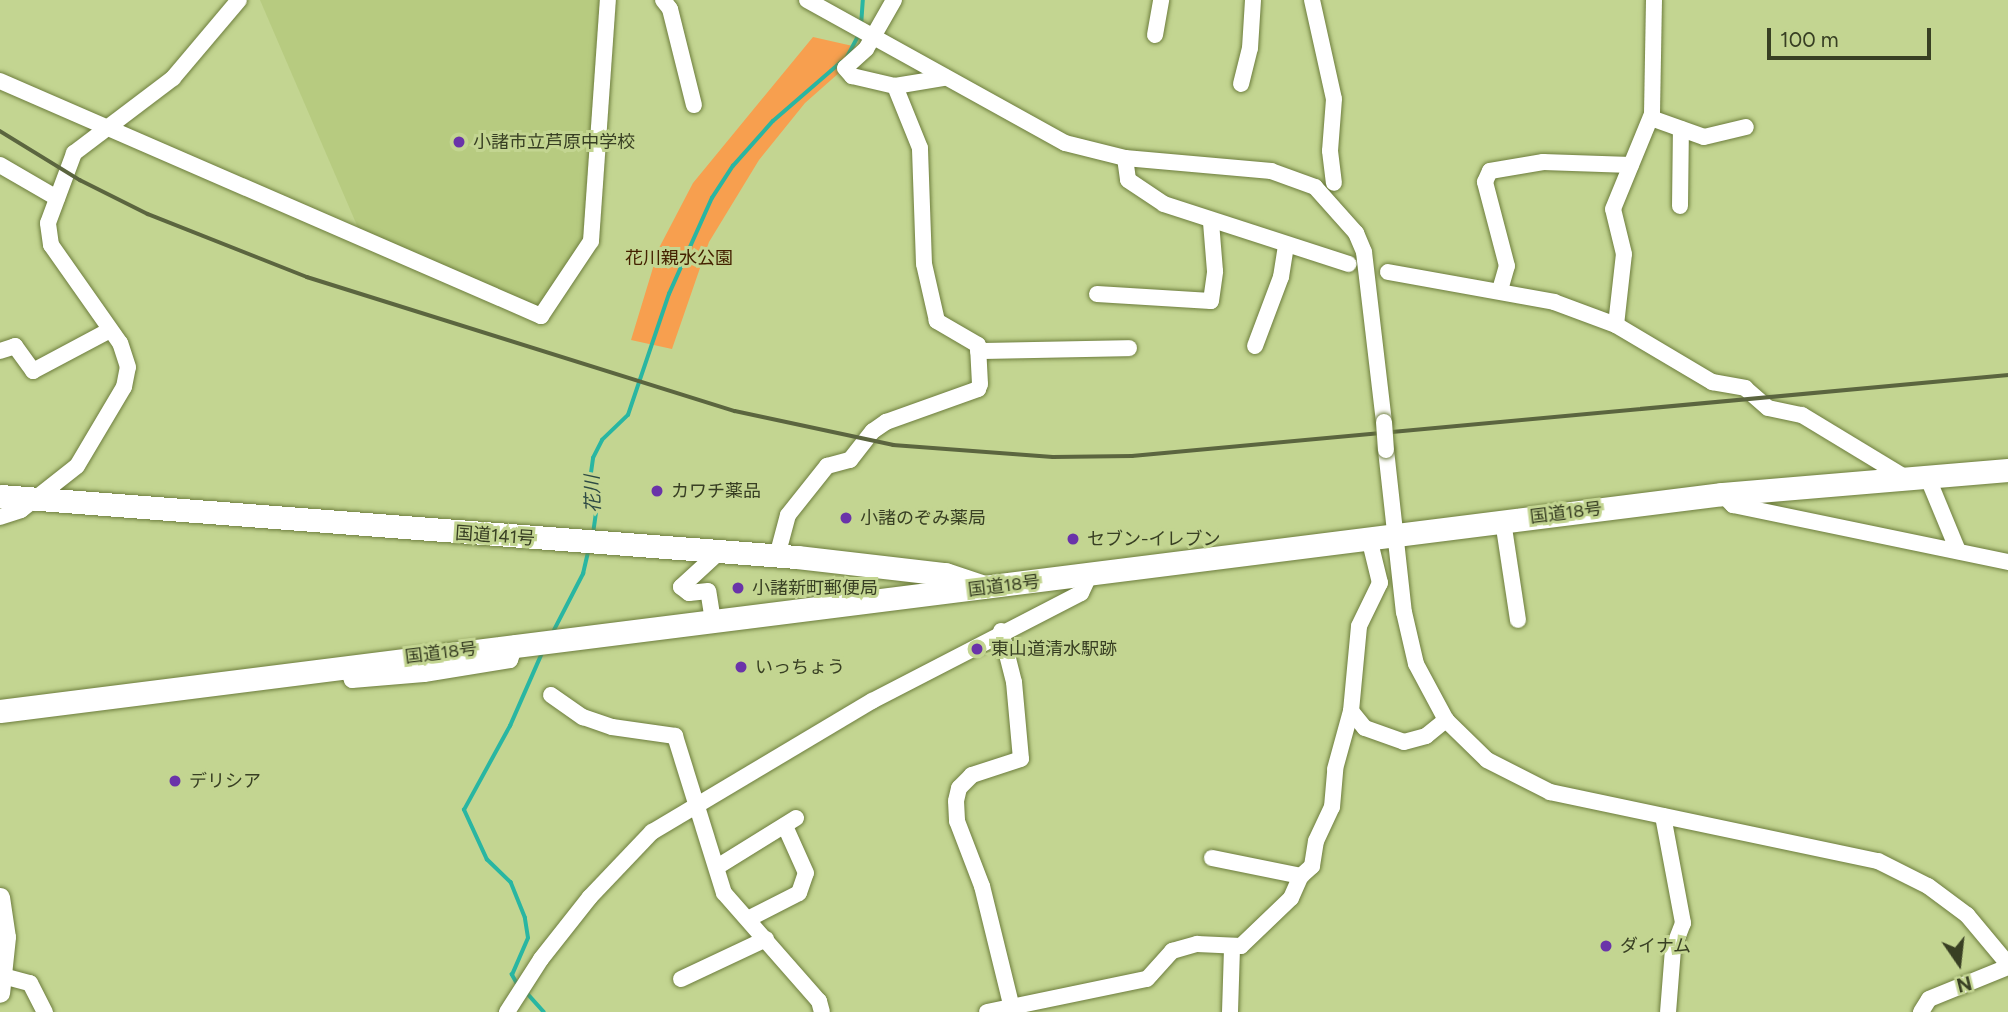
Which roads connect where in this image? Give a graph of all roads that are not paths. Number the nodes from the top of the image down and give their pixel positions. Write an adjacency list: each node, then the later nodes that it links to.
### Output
1 (239, 0): 18 (street)
2 (608, 0): 18 (street)
3 (663, 0): 16 (street)
4 (807, 0): 10 (street)
5 (894, 0): 10 (street)
6 (1161, 0): 11 (street)
7 (1253, 0): 14 (street)
8 (1312, 0): 24 (street)
9 (1654, 0): 17 (street)
10 (869, 35): 12 (street); 15 (street)
11 (1155, 36)
12 (944, 78): 15 (street); 21 (street)
13 (0, 81): 18 (street)
14 (1241, 84)
15 (895, 86): 38 (street)
16 (694, 105)
17 (1650, 118): 20 (street); 23 (street)
18 (107, 124): 25 (street)
19 (1746, 127): 20 (street)
20 (1681, 129): 26 (street)
21 (1125, 159): 27 (street); 46 (street, bridge)
22 (0, 165): 25 (street)
23 (1631, 165): 31 (street); 33 (street)
24 (1334, 183)
25 (57, 198): 34 (street)
26 (1680, 206)
27 (1211, 222): 28 (street); 32 (street)
28 (1286, 245): 29 (street); 35 (street)
29 (1349, 264)
30 (1388, 272): 31 (street)
31 (1500, 290): 33 (street)
32 (1097, 294)
33 (1616, 325): 40 (street)
34 (110, 330): 37 (street); 43 (street)
35 (1255, 346)
36 (1129, 348): 38 (street)
37 (0, 351)
38 (978, 351): 50 (street)
39 (2008, 470): 40 (highway, 国道18号)
40 (1917, 477): 41 (highway, 国道18号); 48 (street)
41 (1722, 494): 45 (highway, 国道18号); 48 (street)
42 (0, 496): 43 (highway, 国道141号)
43 (33, 500): 44 (street); 49 (highway, 国道141号)
44 (0, 517)
45 (1503, 521): 46 (highway, 国道18号); 56 (street)
46 (1396, 534): 47 (highway, 国道18号); 62 (street)
47 (1369, 538): 53 (highway, 国道18号); 61 (street)
48 (1958, 551): 51 (street)
49 (719, 552): 50 (highway, 国道141号); 57 (street)
50 (777, 556): 52 (highway, 国道141号)
51 (2008, 562)
52 (922, 571): 54 (highway, 国道141号); 55 (highway)
53 (1089, 576): 54 (highway, 国道18号); 58 (street)
54 (987, 588): 55 (highway, 国道18号)
55 (918, 597): 57 (highway, 国道18号)
56 (1518, 620)
57 (713, 621): 60 (highway, 国道18号)
58 (1002, 631): 63 (street); 75 (street)
59 (551, 695): 63 (street)
60 (0, 711)
61 (1352, 711): 62 (street); 67 (street)
62 (1446, 720): 64 (street)
63 (698, 802): 66 (street); 77 (street)
64 (1663, 816): 72 (street); 81 (street)
65 (1212, 858): 67 (street)
66 (717, 867): 69 (street); 69 (street)
67 (1301, 876): 71 (street)
68 (0, 897): 74 (main road)
69 (748, 919): 70 (street)
70 (766, 939): 73 (street); 78 (street)
71 (1232, 947): 75 (street); 80 (street)
72 (2008, 965): 82 (street)
73 (681, 979)
74 (1, 985): 76 (street)
75 (1013, 1009): 79 (street)
76 (45, 1012)
77 (507, 1012)
78 (822, 1012)
79 (987, 1012)
80 (1230, 1012)
81 (1668, 1012)
82 (1921, 1012)

